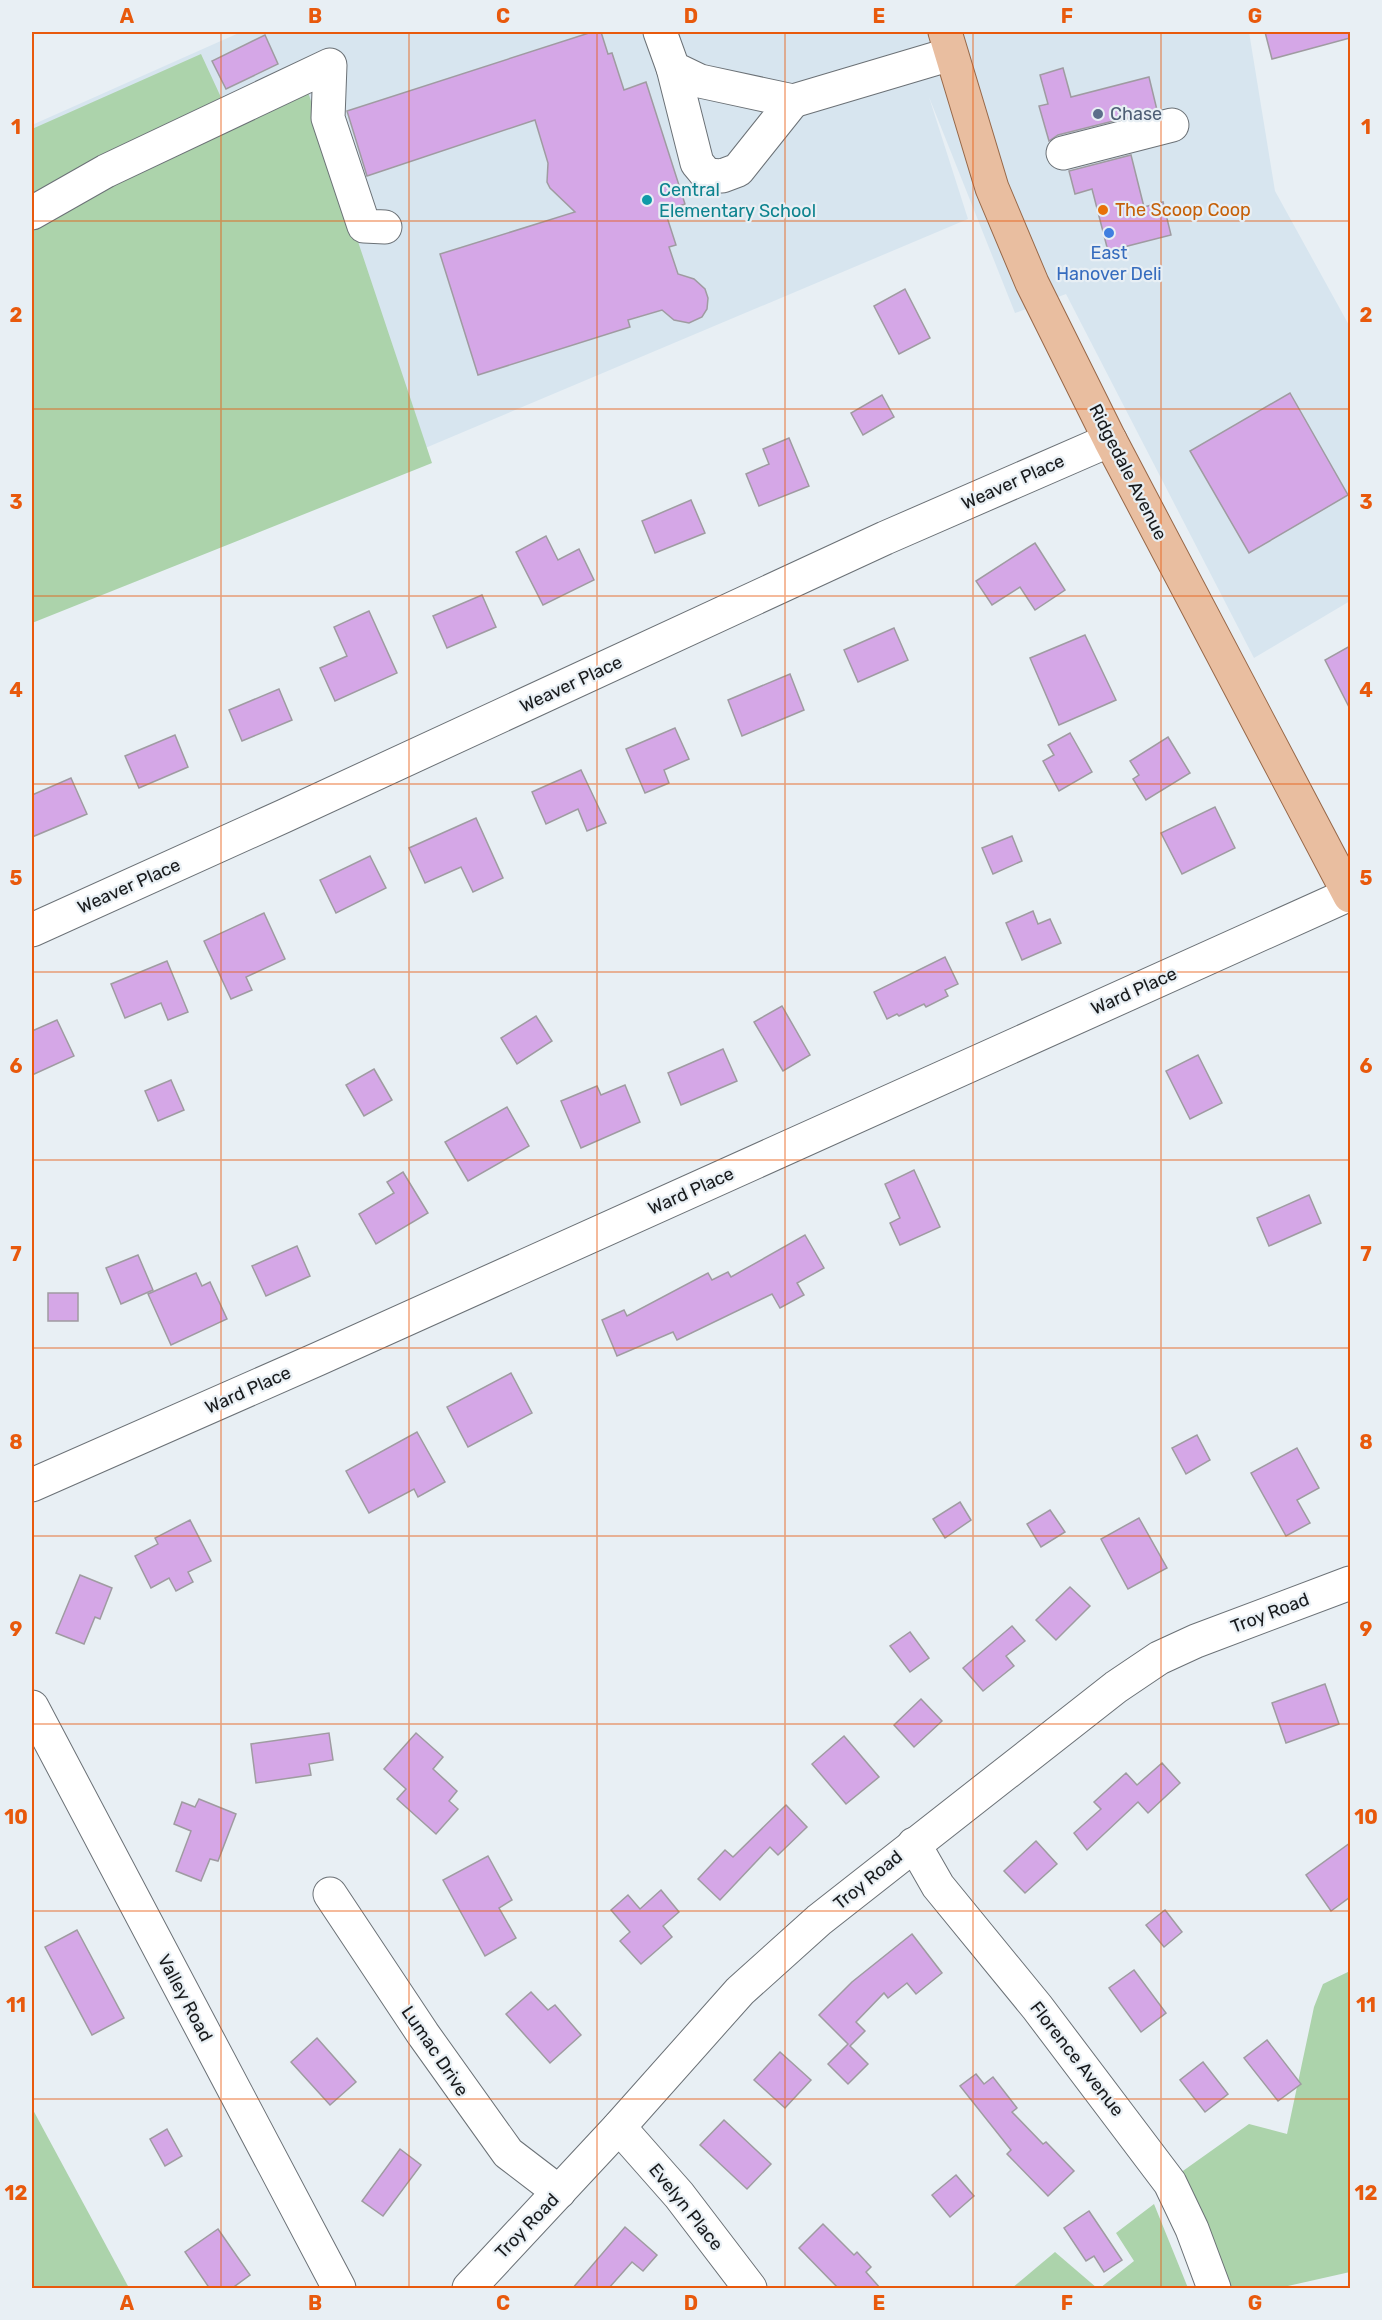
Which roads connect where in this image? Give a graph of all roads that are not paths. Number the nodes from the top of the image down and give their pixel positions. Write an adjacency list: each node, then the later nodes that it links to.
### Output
1 (660, 32): 3 (street)
2 (952, 38): 4 (street); 9 (main road, Ridgedale Avenue)
3 (673, 68): 4 (street); 4 (street)
4 (793, 101)
5 (1172, 126): 6 (street)
6 (1063, 153)
7 (32, 213): 8 (street)
8 (385, 226)
9 (1110, 440): 10 (main road, Ridgedale Avenue); 11 (street, Weaver Place)
10 (1350, 895): 12 (street, Ward Place)
11 (32, 930)
12 (32, 1485)
13 (1350, 1583): 15 (street, Troy Road)
14 (32, 1707): 19 (street, Valley Road)
15 (914, 1844): 17 (street, Troy Road); 22 (street, Florence Avenue)
16 (330, 1894): 18 (street, Lumac Drive)
17 (619, 2127): 18 (street, Troy Road); 21 (street, Evelyn Place)
18 (559, 2192): 20 (street, Troy Road)
19 (339, 2289)
20 (469, 2289)
21 (750, 2289)
22 (1214, 2289)

